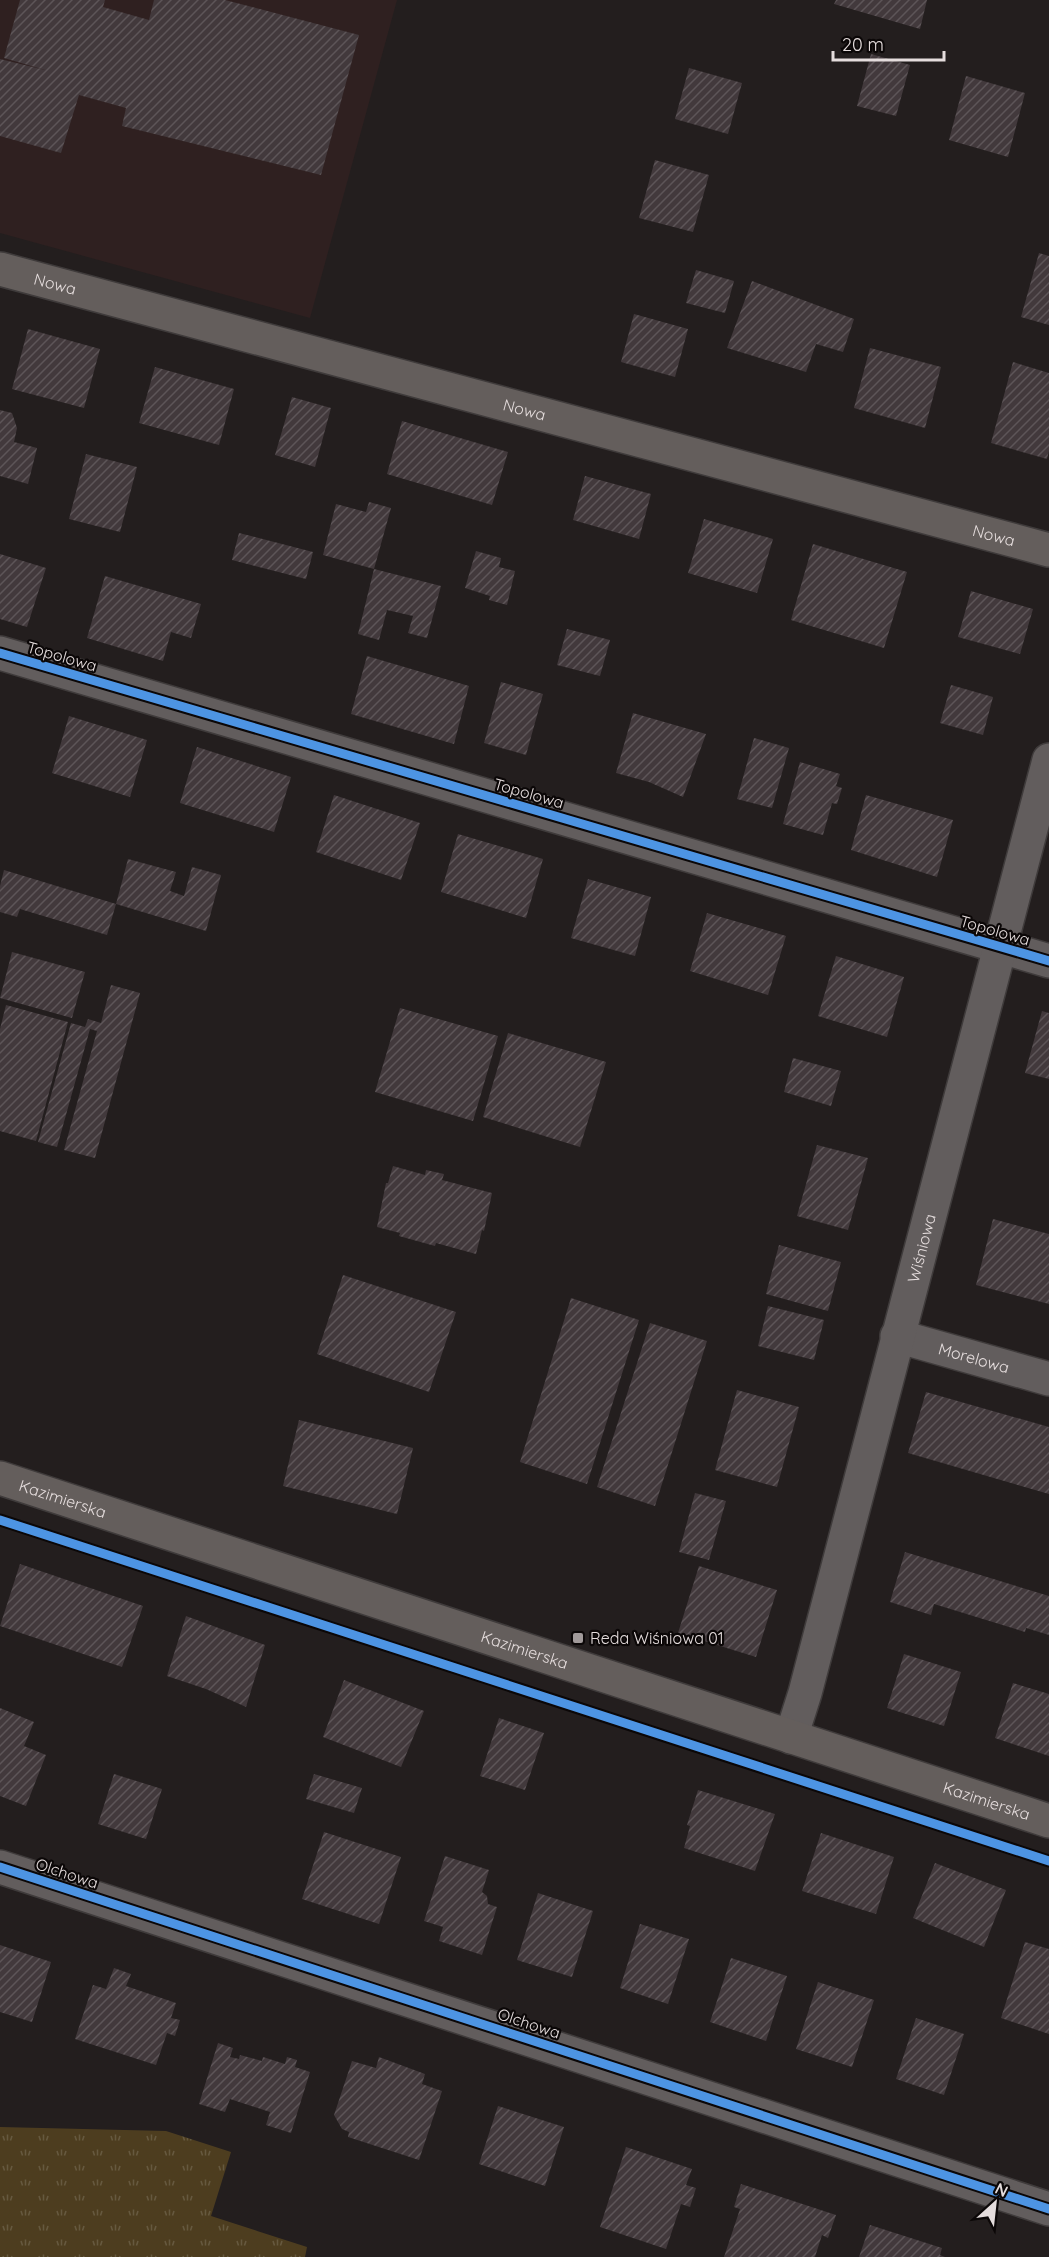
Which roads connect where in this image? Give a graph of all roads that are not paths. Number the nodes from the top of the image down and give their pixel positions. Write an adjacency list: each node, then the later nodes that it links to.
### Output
1 (0, 269): 2 (main road, Nowa)
2 (1049, 550)
3 (0, 653): 5 (street, Topolowa)
4 (1049, 760): 5 (street, Wiśniowa)
5 (1000, 947): 6 (street, Topolowa); 7 (street, Wiśniowa)
6 (1049, 961)
7 (897, 1336): 8 (street, Morelowa); 10 (street, Wiśniowa)
8 (1049, 1379)
9 (0, 1479): 10 (main road, Kazimierska)
10 (791, 1737): 11 (main road, Kazimierska)
11 (1049, 1821)
12 (0, 1867): 13 (street, Olchowa)
13 (1049, 2209)

